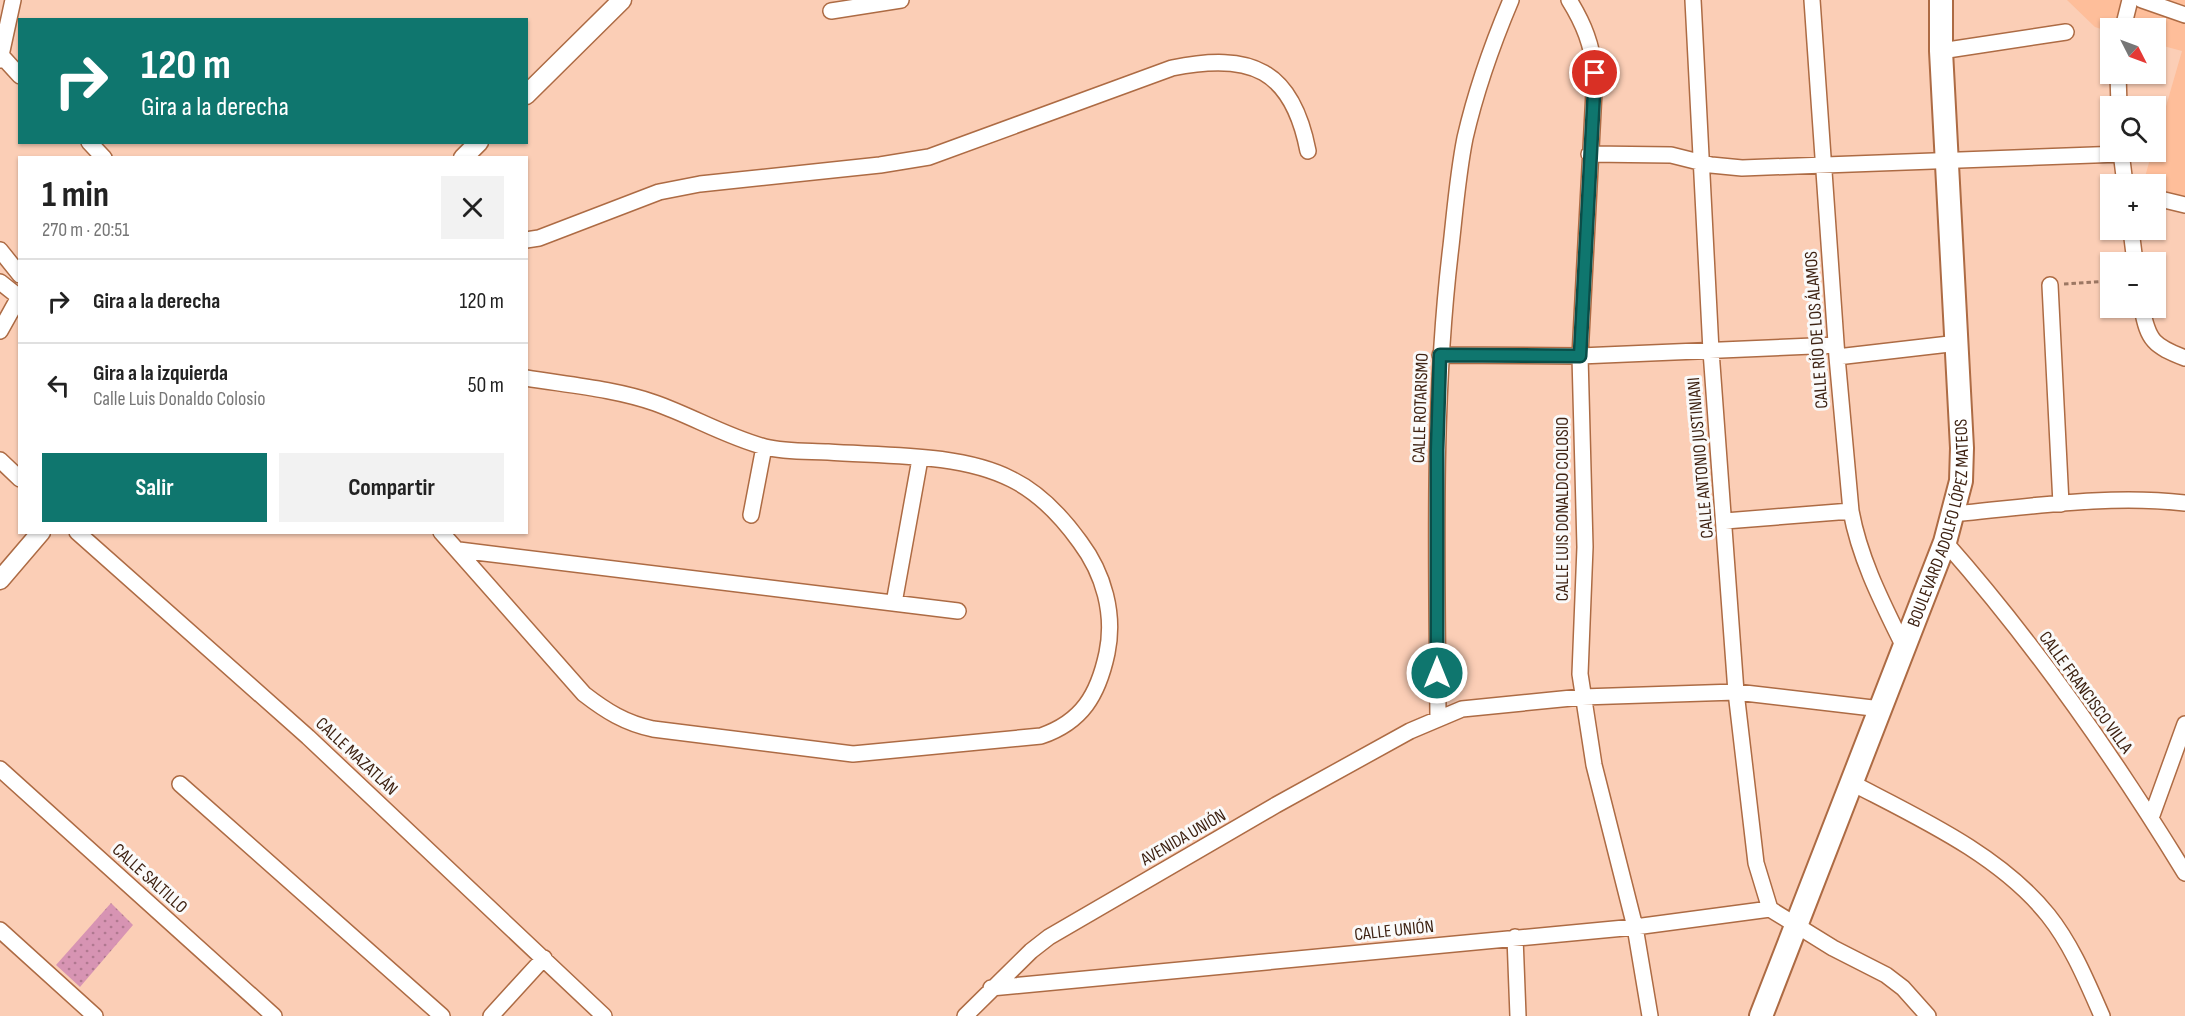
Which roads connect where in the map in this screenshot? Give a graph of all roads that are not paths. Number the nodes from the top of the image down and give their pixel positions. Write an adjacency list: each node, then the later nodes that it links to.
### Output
1 (13, 0): 16 (street)
2 (622, 0): 18 (street)
3 (901, 0): 11 (street)
4 (1511, 0): 43 (street, CALLE ROTARISMO)
5 (1569, 0): 22 (street, CALLE LUIS DONALDO COLOSIO)
6 (1693, 0): 26 (street, CALLE ANTONIO JUSTINIANI)
7 (1812, 0): 28 (street, CALLE RÍO DE LOS ÁLAMOS)
8 (1941, 0): 15 (main road, BOULEVARD ADOLFO LÓPEZ MATEOS)
9 (2130, 0): 13 (street)
10 (2142, 0): 12 (street)
11 (831, 11)
12 (2184, 13)
13 (2126, 18)
14 (2066, 32): 15 (street)
15 (1941, 51): 27 (main road, BOULEVARD ADOLFO LÓPEZ MATEOS)
16 (1, 57): 17 (street)
17 (18, 74)
18 (528, 93)
19 (91, 144): 24 (street)
20 (476, 144): 25 (street)
21 (1308, 152): 31 (street)
22 (1589, 154): 26 (street); 44 (street, CALLE LUIS DONALDO COLOSIO)
23 (2100, 154): 27 (street)
24 (103, 156)
25 (466, 156)
26 (1699, 161): 28 (street); 41 (street, CALLE ANTONIO JUSTINIANI)
27 (1947, 161): 28 (street); 40 (main road, BOULEVARD ADOLFO LÓPEZ MATEOS)
28 (1823, 164): 42 (street, CALLE RÍO DE LOS ÁLAMOS)
29 (2166, 200): 30 (street)
30 (2185, 205)
31 (528, 240)
32 (0, 250): 33 (street)
33 (18, 272)
34 (0, 282): 36 (street)
35 (2050, 285): 52 (street)
36 (18, 296)
37 (18, 299): 39 (street)
38 (2144, 318): 45 (street)
39 (0, 331)
40 (1958, 344): 42 (street); 54 (main road, BOULEVARD ADOLFO LÓPEZ MATEOS)
41 (1711, 351): 42 (street); 44 (street); 56 (street, CALLE ANTONIO JUSTINIANI)
42 (1836, 351): 53 (street, CALLE RÍO DE LOS ÁLAMOS)
43 (1440, 355): 44 (street); 69 (street, CALLE ROTARISMO)
44 (1580, 356): 67 (street, CALLE LUIS DONALDO COLOSIO)
45 (2185, 358)
46 (528, 378): 47 (street)
47 (764, 447): 48 (street); 55 (street)
48 (920, 459): 61 (street); 63 (street)
49 (0, 460): 50 (street)
50 (18, 477)
51 (2185, 503): 52 (street)
52 (2061, 504): 54 (street)
53 (1851, 512): 56 (street); 65 (street, CALLE RÍO DE LOS ÁLAMOS)
54 (1953, 514): 60 (main road, BOULEVARD ADOLFO LÓPEZ MATEOS)
55 (751, 515)
56 (1725, 521): 66 (street, CALLE ANTONIO JUSTINIANI)
57 (39, 534): 62 (street)
58 (79, 534): 81 (street, CALLE MAZATLÁN)
59 (443, 534): 61 (street)
60 (1945, 542): 65 (main road, BOULEVARD ADOLFO LÓPEZ MATEOS); 74 (street, CALLE FRANCISCO VILLA)
61 (459, 550): 63 (street)
62 (0, 580)
63 (894, 603): 64 (street)
64 (958, 611)
65 (1904, 647): 68 (main road, BOULEVARD ADOLFO LÓPEZ MATEOS)
66 (1736, 692): 67 (street, AVENIDA UNIÓN); 68 (street, AVENIDA UNIÓN); 76 (street, CALLE ANTONIO JUSTINIANI)
67 (1582, 697): 69 (street, AVENIDA UNIÓN); 78 (street, CALLE LUIS DONALDO COLOSIO)
68 (1881, 709): 72 (main road, BOULEVARD ADOLFO LÓPEZ MATEOS)
69 (1438, 718): 82 (street, AVENIDA UNIÓN)
70 (2185, 724): 74 (street)
71 (0, 769): 84 (street, CALLE SALTILLO)
72 (1852, 783): 77 (main road, BOULEVARD ADOLFO LÓPEZ MATEOS); 93 (street)
73 (180, 784): 85 (street)
74 (2151, 818): 75 (street, CALLE FRANCISCO VILLA)
75 (2185, 873)
76 (1770, 909): 77 (street); 78 (street, CALLE UNIÓN)
77 (1795, 926): 91 (main road, BOULEVARD ADOLFO LÓPEZ MATEOS); 92 (street)
78 (1635, 927): 80 (street, CALLE UNIÓN); 90 (street, CALLE LUIS DONALDO COLOSIO)
79 (0, 930): 83 (street)
80 (1515, 938): 82 (street, CALLE UNIÓN); 89 (street)
81 (544, 958): 86 (street); 87 (street, CALLE MAZATLÁN)
82 (992, 988): 88 (street, AVENIDA UNIÓN)
83 (95, 1016)
84 (274, 1016)
85 (442, 1016)
86 (491, 1016)
87 (604, 1016)
88 (965, 1016)
89 (1518, 1016)
90 (1650, 1016)
91 (1761, 1016)
92 (1928, 1016)
93 (2102, 1016)

